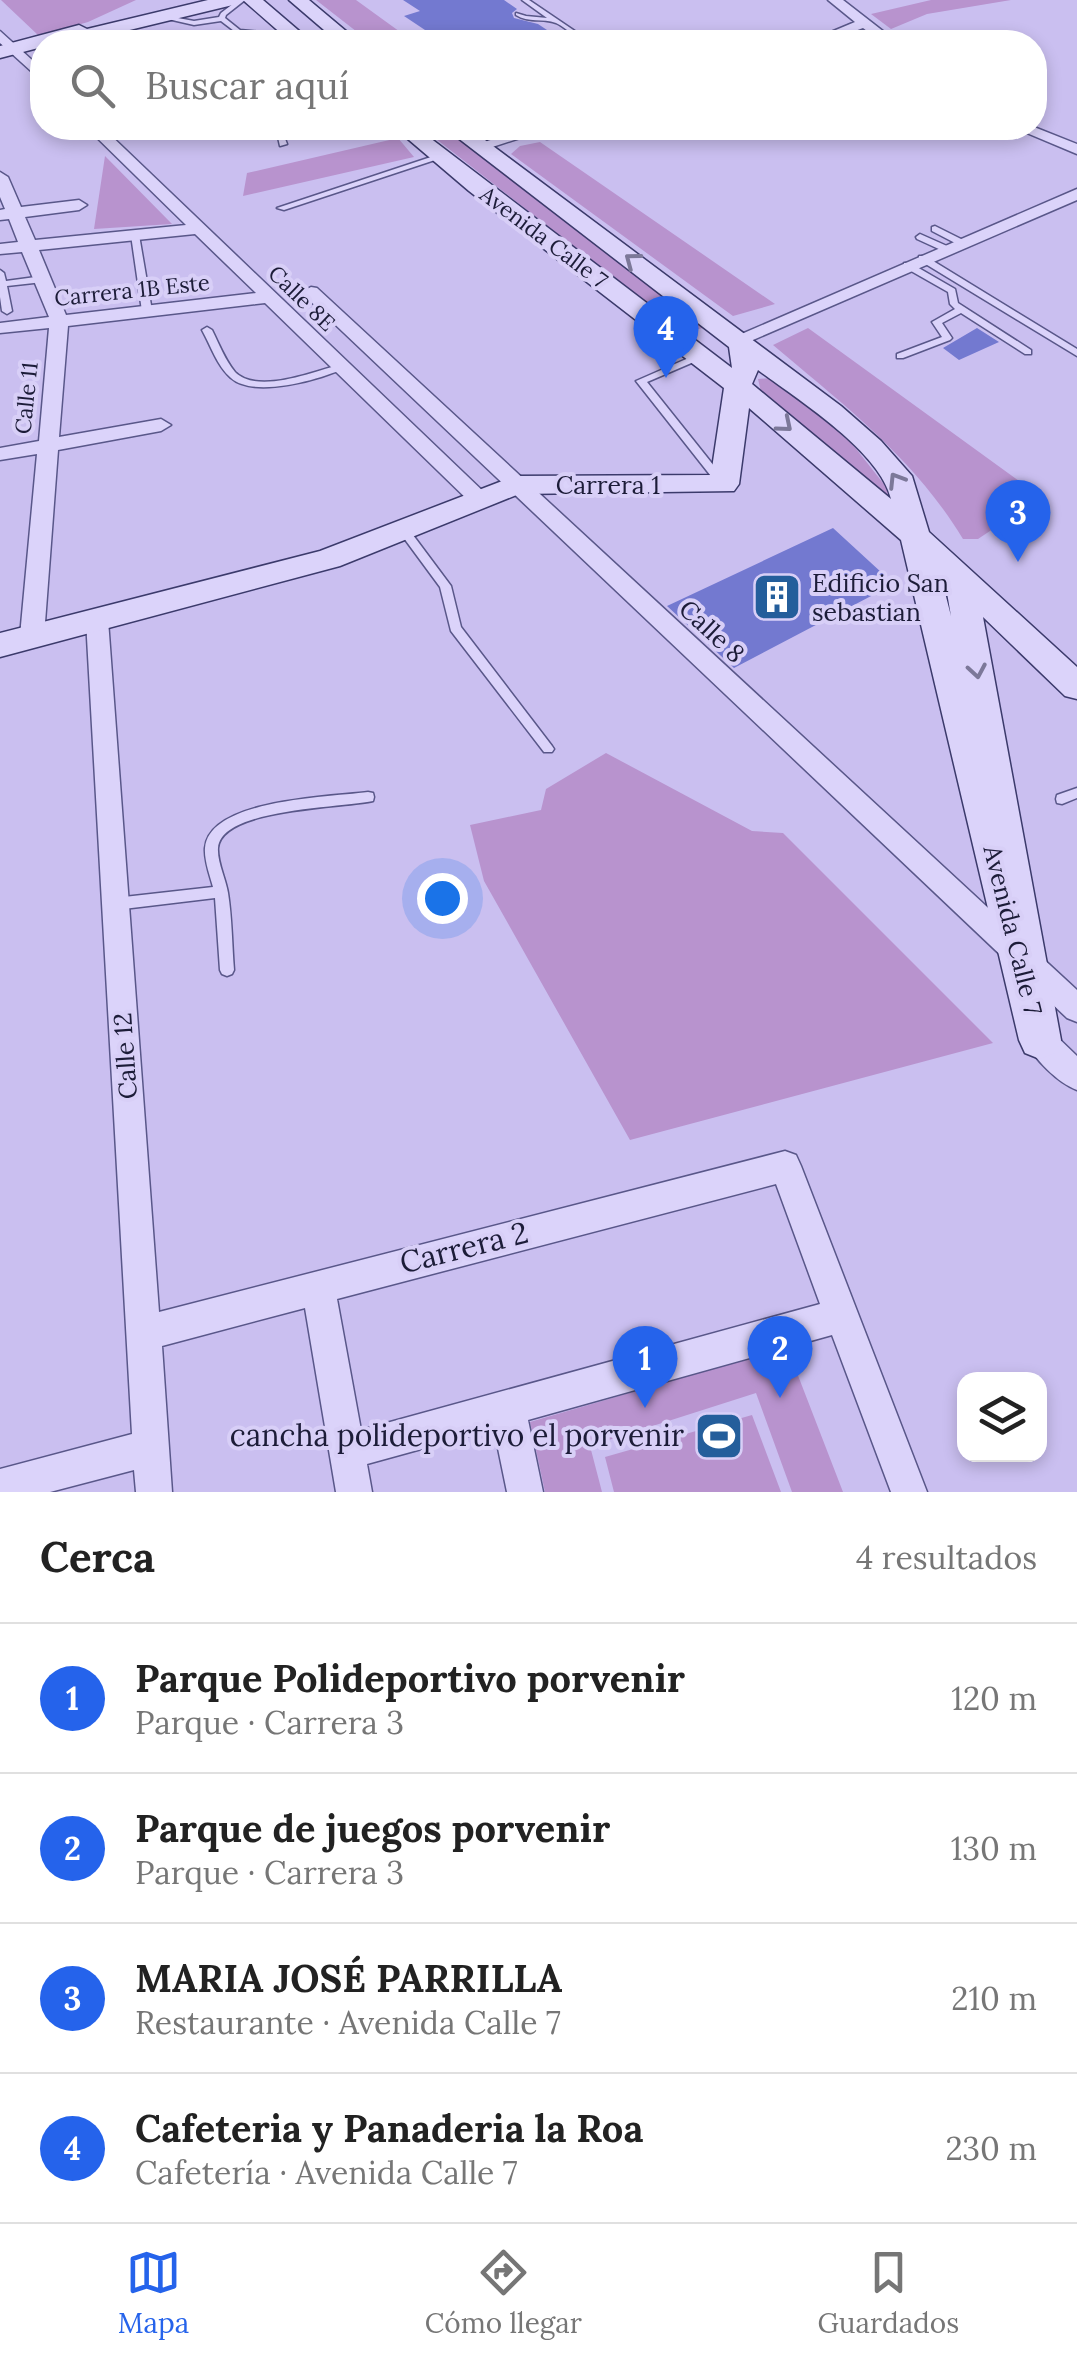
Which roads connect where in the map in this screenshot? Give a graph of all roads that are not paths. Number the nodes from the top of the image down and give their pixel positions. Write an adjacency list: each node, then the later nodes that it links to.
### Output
1 (231, 0): 7 (main road)
2 (242, 0): 9 (lane)
3 (252, 0): 15 (main road)
4 (298, 0): 16 (main road)
5 (524, 0): 10 (lane)
6 (835, 0): 11 (street)
7 (158, 8): 9 (lane); 12 (main road); 13 (main road)
8 (518, 14): 10 (lane)
9 (222, 19): 14 (lane)
10 (553, 20): 17 (lane)
11 (865, 24): 18 (street); 19 (street)
12 (78, 30)
13 (93, 30)
14 (236, 30)
15 (287, 30)
16 (334, 30)
17 (569, 30)
18 (848, 30)
19 (873, 30)
20 (6, 49): 21 (street)
21 (30, 68)
22 (1047, 137): 30 (street)
23 (108, 140): 37 (street, Calle 8E)
24 (282, 140): 28 (lane)
25 (419, 140): 31 (main road, Avenida Calle 7)
26 (472, 140): 29 (main road, Avenida Calle 7)
27 (501, 140): 29 (street)
28 (283, 144)
29 (480, 146): 55 (main road, Avenida Calle 7, one-way to 29)
30 (1077, 149)
31 (440, 158): 35 (lane); 58 (main road, Avenida Calle 7)
32 (1, 181): 36 (street)
33 (1077, 194): 41 (street)
34 (79, 206): 36 (street)
35 (280, 208)
36 (8, 214): 42 (street)
37 (200, 228): 39 (street); 49 (street, Calle 8E)
38 (935, 229): 41 (lane)
39 (135, 236): 42 (street); 51 (lane)
40 (920, 237): 41 (lane)
41 (952, 245): 44 (street)
42 (28, 246): 43 (street); 46 (street)
43 (0, 250)
44 (914, 262): 50 (lane); 55 (street); 57 (lane)
45 (0, 273): 47 (lane)
46 (42, 279): 47 (lane); 53 (street)
47 (2, 284): 52 (lane)
48 (311, 292): 66 (street, Calle 8)
49 (268, 297): 51 (street, Carrera 1B Este); 60 (street, Calle 8E)
50 (962, 309): 56 (lane); 59 (lane)
51 (148, 311): 53 (street, Carrera 1B Este)
52 (3, 320): 53 (street, Carrera 1B Este)
53 (60, 320): 63 (street, Calle 11)
54 (207, 330): 60 (lane)
55 (738, 340): 58 (main road); 61 (main road); 82 (main road, Avenida Calle 7, one-way to 55)
56 (1028, 352)
57 (1077, 353)
58 (700, 356): 61 (main road, Avenida Calle 7); 65 (lane)
59 (900, 356)
60 (342, 367): 67 (street, Calle 8E)
61 (738, 386): 65 (main road); 69 (main road, Avenida Calle 7, one-way to 69)
62 (161, 425): 63 (street)
63 (46, 446): 64 (street); 71 (street, Calle 11)
64 (0, 454)
65 (724, 484): 66 (main road, Carrera 1)
66 (515, 485): 67 (main road, Carrera 1); 81 (street, Calle 8)
67 (480, 500): 68 (main road, Carrera 1)
68 (403, 530): 70 (main road, Carrera 1); 74 (lane)
69 (960, 575): 73 (main road, Avenida Calle 7); 82 (main road, Avenida Calle 7, one-way to 82)
70 (97, 620): 71 (main road, Carrera 1); 79 (street, Calle 12)
71 (32, 636): 72 (main road, Carrera 1)
72 (0, 645)
73 (1077, 686)
74 (548, 749)
75 (1077, 793): 77 (lane)
76 (368, 797): 78 (lane)
77 (1062, 799)
78 (221, 892): 79 (lane); 80 (lane)
79 (115, 904): 86 (street, Calle 12)
80 (227, 970)
81 (1077, 1009)
82 (1040, 1040): 83 (street)
83 (1077, 1076)
84 (318, 1285): 85 (street, Carrera 2); 86 (street, Carrera 2); 89 (street)
85 (841, 1314): 87 (street); 94 (street)
86 (144, 1333): 88 (street, Calle 12)
87 (507, 1408): 89 (street); 93 (street)
88 (151, 1447): 90 (street); 91 (street, Calle 12)
89 (347, 1452): 92 (street)
90 (0, 1487)
91 (154, 1492)
92 (354, 1492)
93 (525, 1492)
94 (909, 1492)

